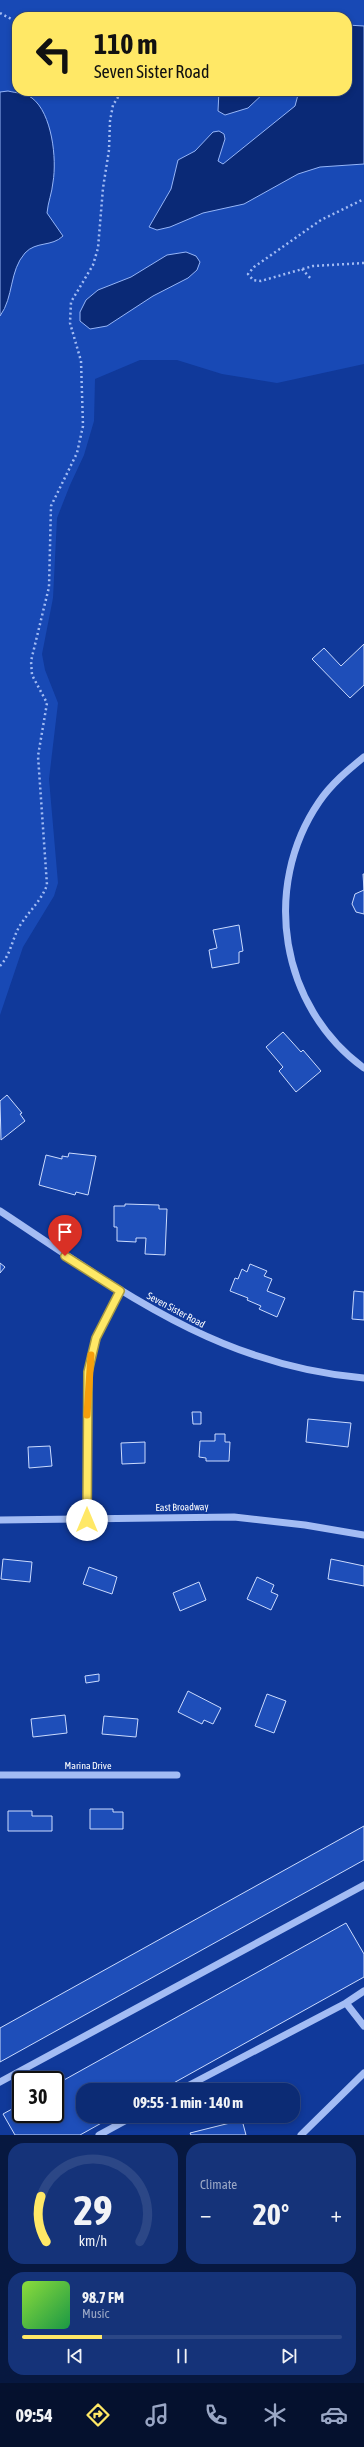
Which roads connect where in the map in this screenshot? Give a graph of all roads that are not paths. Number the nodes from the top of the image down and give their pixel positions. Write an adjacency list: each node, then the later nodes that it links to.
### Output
1 (364, 757): 2 (street)
2 (364, 1068)
3 (0, 1211): 4 (street, Seven Sister Road)
4 (120, 1291): 5 (street, Seven Sister Road); 7 (street)
5 (364, 1378)
6 (0, 1520): 7 (street, East Broadway)
7 (87, 1520): 8 (street, East Broadway)
8 (364, 1535)
9 (0, 1775): 10 (street, Marina Drive)
10 (177, 1776)
11 (364, 1885): 16 (street)
12 (364, 1991): 13 (street)
13 (346, 2003): 14 (street); 17 (street)
14 (364, 2026)
15 (364, 2073): 20 (street)
16 (0, 2082)
17 (193, 2083)
18 (121, 2123): 19 (street)
19 (99, 2135)
20 (301, 2135)

